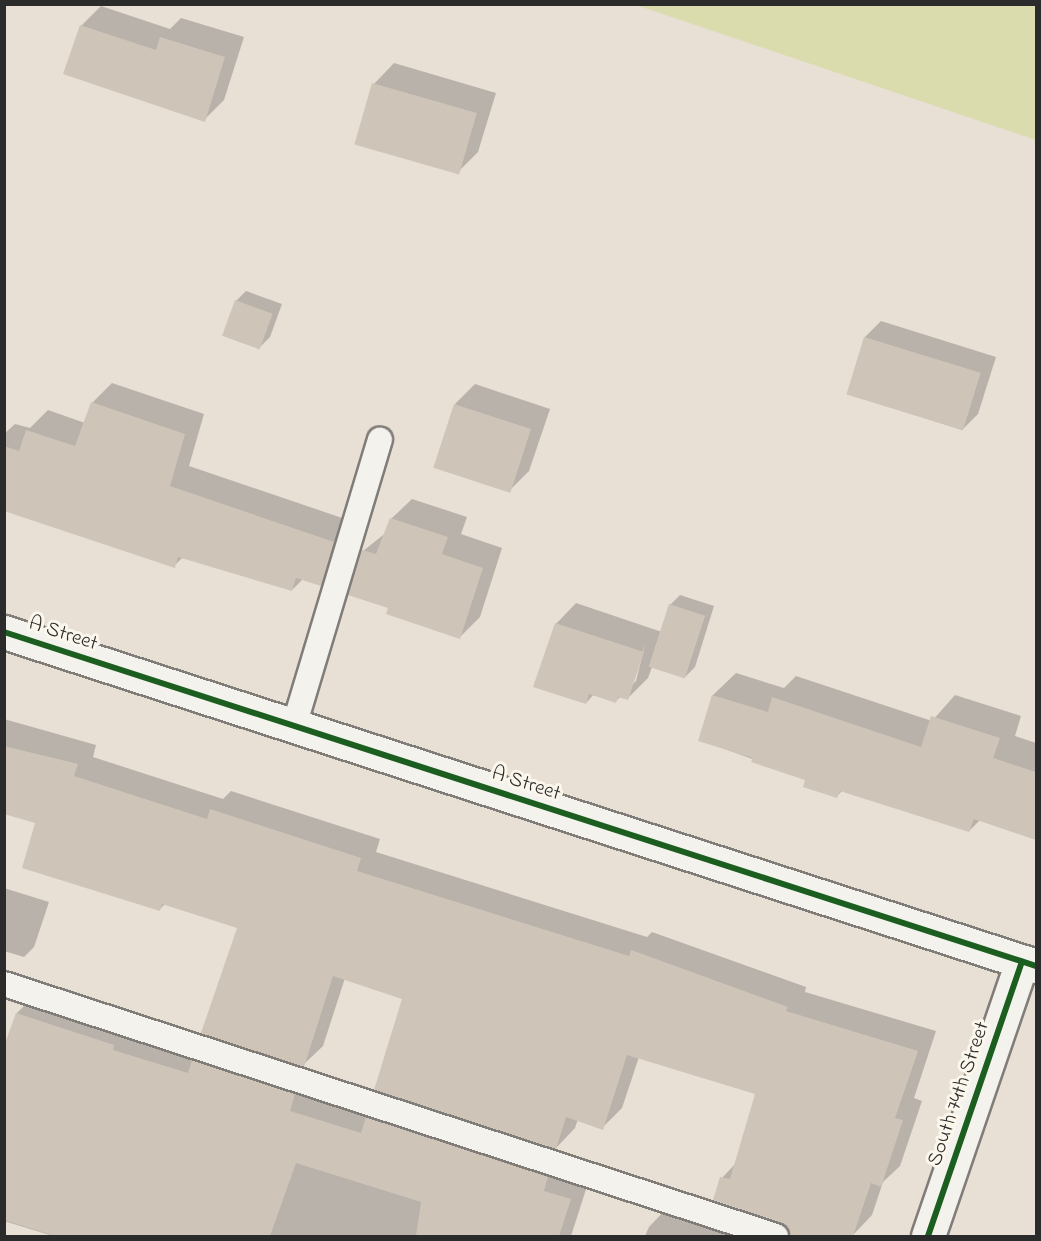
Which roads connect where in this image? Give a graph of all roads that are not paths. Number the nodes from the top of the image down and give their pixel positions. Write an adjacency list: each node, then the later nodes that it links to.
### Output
1 (380, 440): 3 (lane)
2 (4, 632): 3 (street, A Street)
3 (294, 726): 4 (street, A Street)
4 (1029, 964): 7 (street, South 74th Street)
5 (4, 984): 6 (lane)
6 (776, 1236)
7 (927, 1236)

